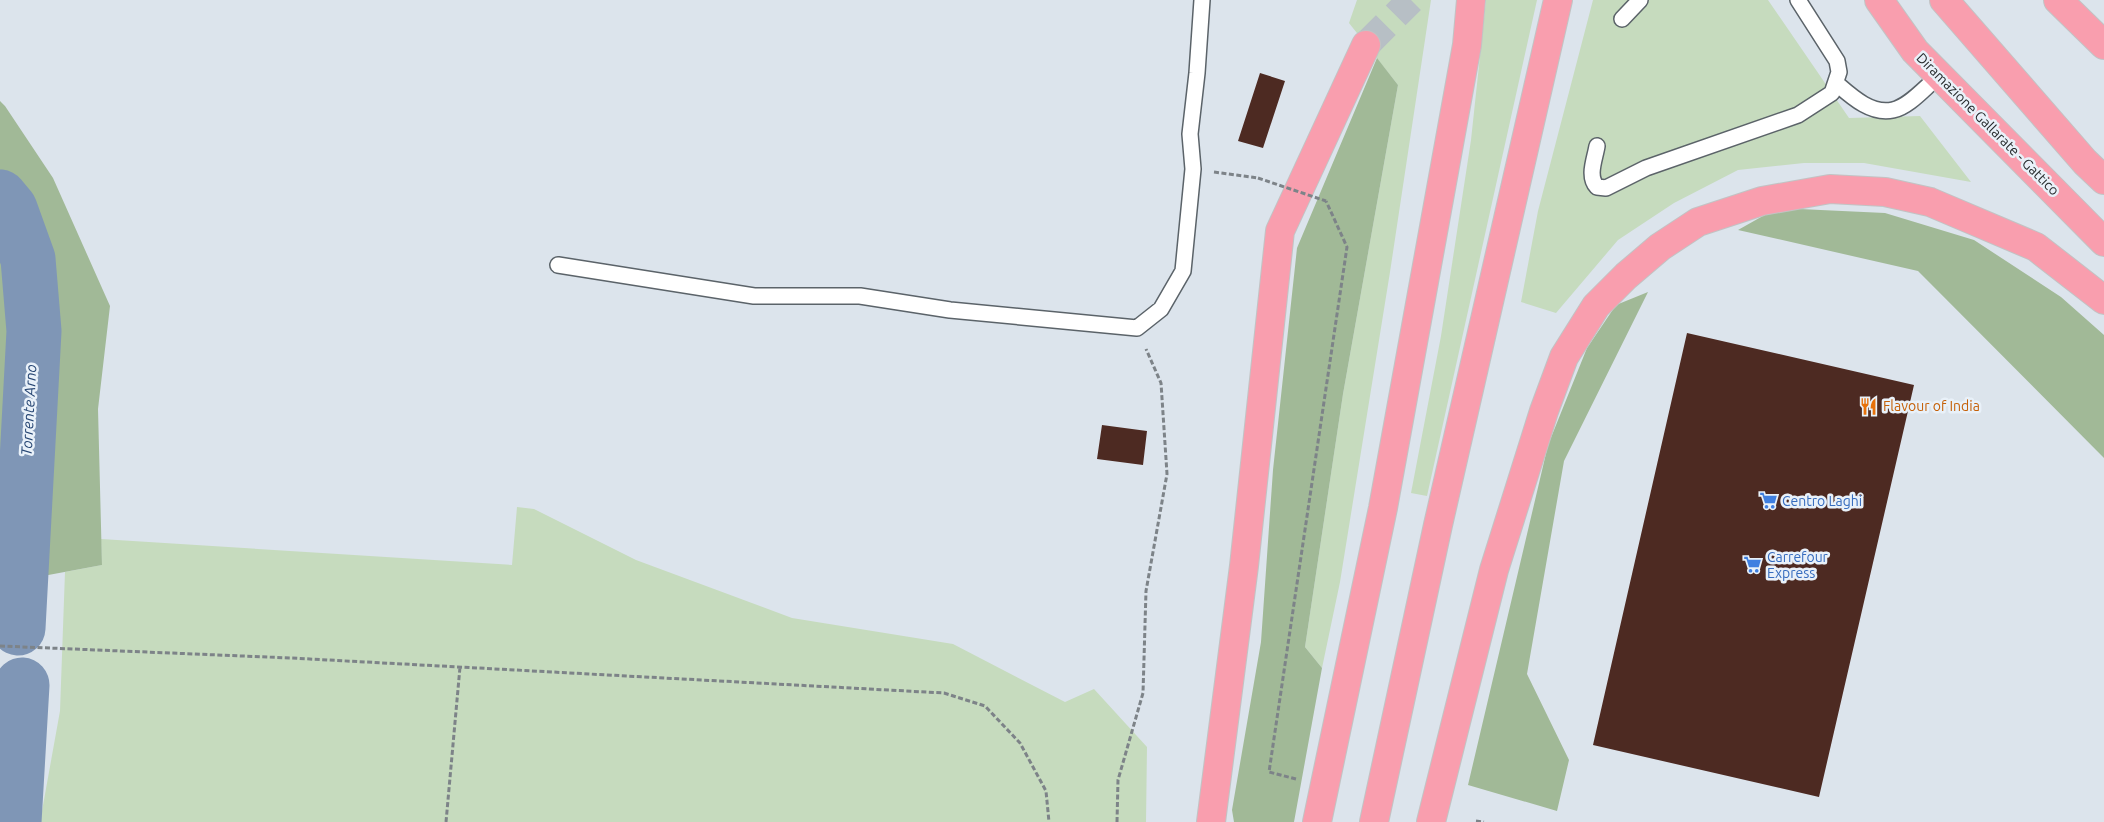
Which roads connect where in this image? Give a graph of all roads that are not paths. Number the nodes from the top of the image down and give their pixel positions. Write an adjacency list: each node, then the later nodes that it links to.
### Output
1 (1202, 0): 17 (lane)
2 (1471, 0): 20 (highway)
3 (1558, 0): 21 (highway)
4 (1640, 0): 9 (lane)
5 (1798, 0): 12 (lane)
6 (1879, 0): 16 (highway, Diramazione Gallarate - Gattico)
7 (1944, 0): 15 (highway)
8 (2058, 0): 11 (highway)
9 (1622, 20)
10 (1366, 45): 19 (highway)
11 (2104, 45)
12 (1836, 83): 13 (lane); 14 (lane)
13 (1931, 83)
14 (1597, 146)
15 (2104, 180)
16 (2104, 242)
17 (558, 265)
18 (2104, 300): 22 (highway)
19 (1211, 822)
20 (1317, 822)
21 (1374, 822)
22 (1431, 822)

